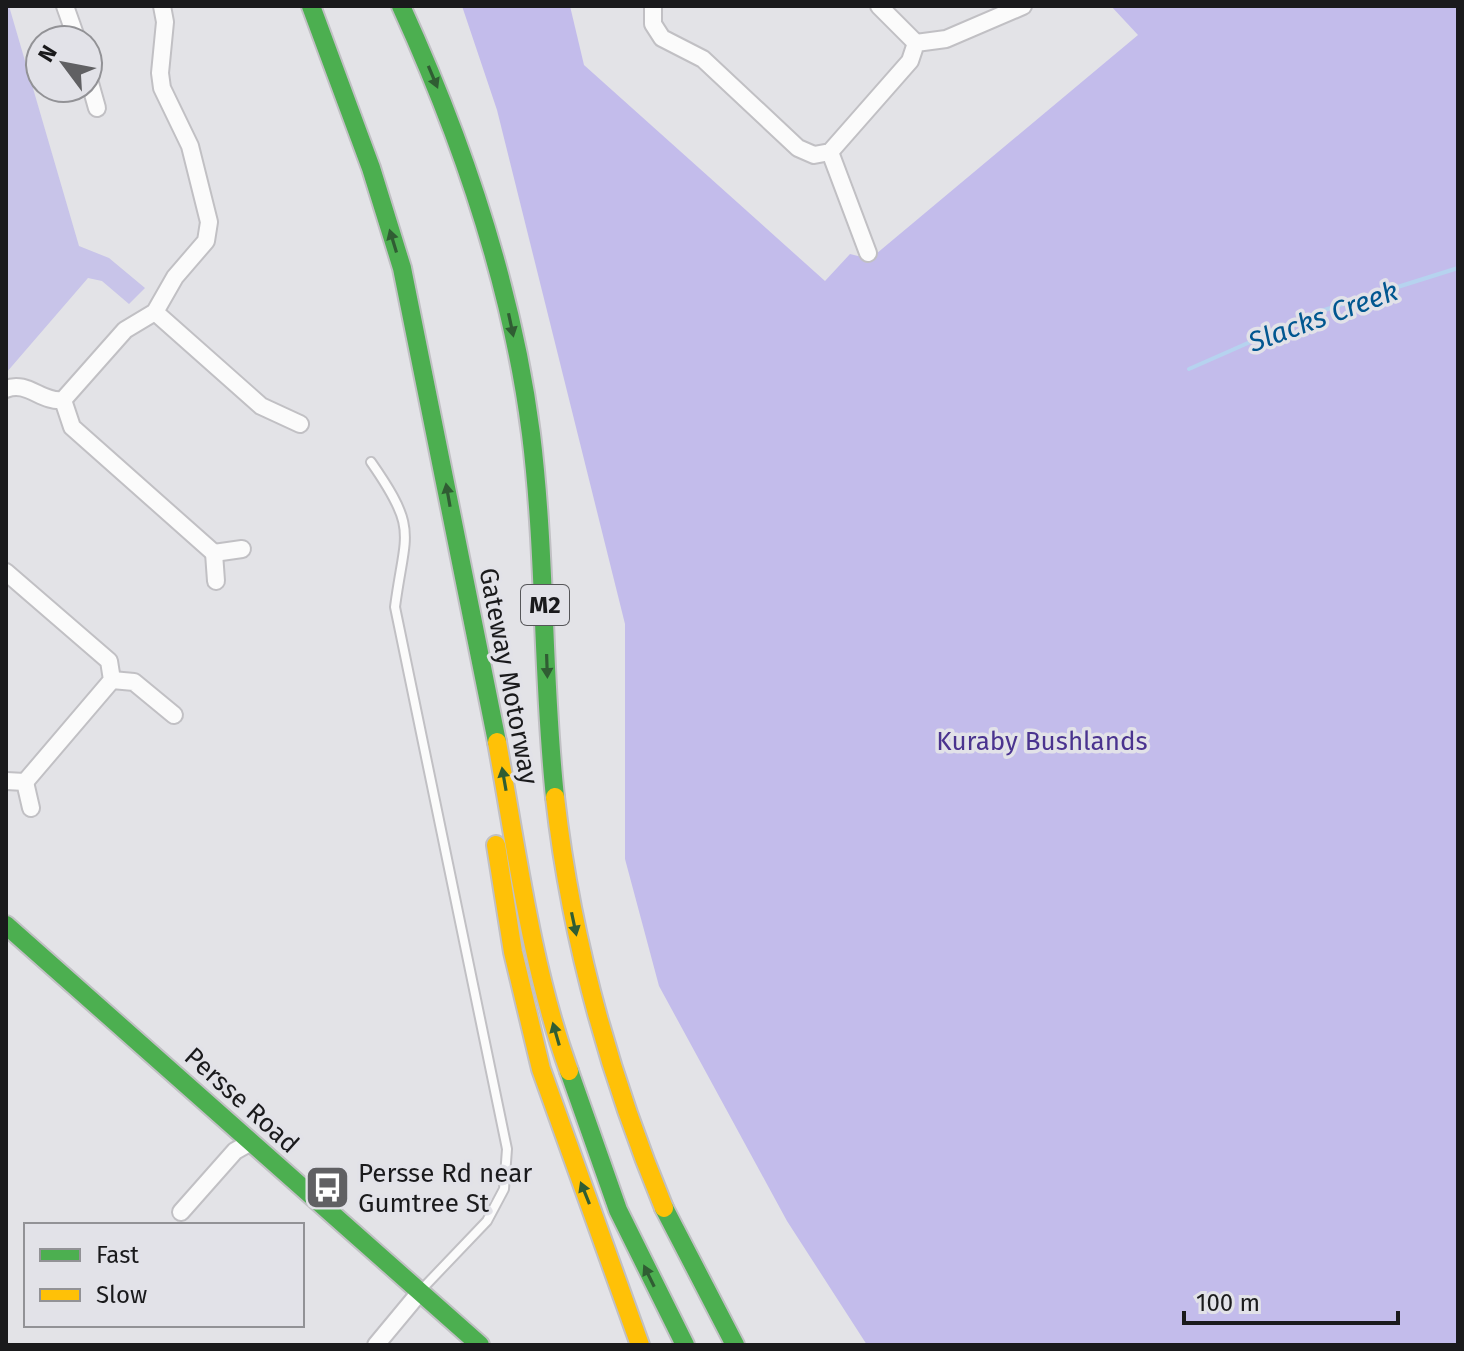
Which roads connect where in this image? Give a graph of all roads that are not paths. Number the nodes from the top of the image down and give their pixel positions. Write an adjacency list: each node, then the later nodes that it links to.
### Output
1 (162, 6): 12 (street)
2 (311, 6): 20 (main road, Gateway Motorway, one-way to 2)
3 (401, 6): 30 (main road, Gateway Motorway / M2, one-way to 30)
4 (653, 6): 10 (street)
5 (879, 6): 7 (street)
6 (1023, 6): 7 (street)
7 (916, 43): 10 (street)
8 (96, 104): 9 (street)
9 (97, 108)
10 (830, 152): 11 (street)
11 (868, 253)
12 (155, 312): 14 (street); 15 (street)
13 (6, 389): 14 (street)
14 (63, 400): 18 (street)
15 (300, 424)
16 (371, 462): 31 (lane)
17 (242, 549): 18 (street)
18 (214, 553): 21 (street)
19 (6, 572): 22 (street)
20 (462, 572): 34 (main road, one-way to 20); 35 (main road, Gateway Motorway, one-way to 20)
21 (216, 581)
22 (112, 680): 23 (street); 25 (street)
23 (174, 715)
24 (6, 781): 25 (street)
25 (25, 782): 26 (street)
26 (31, 808)
27 (6, 925): 28 (main road, Persse Road)
28 (251, 1142): 29 (street); 31 (main road, Persse Road)
29 (181, 1212)
30 (703, 1289): 36 (main road, Gateway Motorway / M2); 37 (main road)
31 (420, 1292): 32 (street); 33 (main road, Persse Road)
32 (376, 1345)
33 (480, 1345)
34 (640, 1345)
35 (685, 1345)
36 (735, 1345)
37 (752, 1345)

